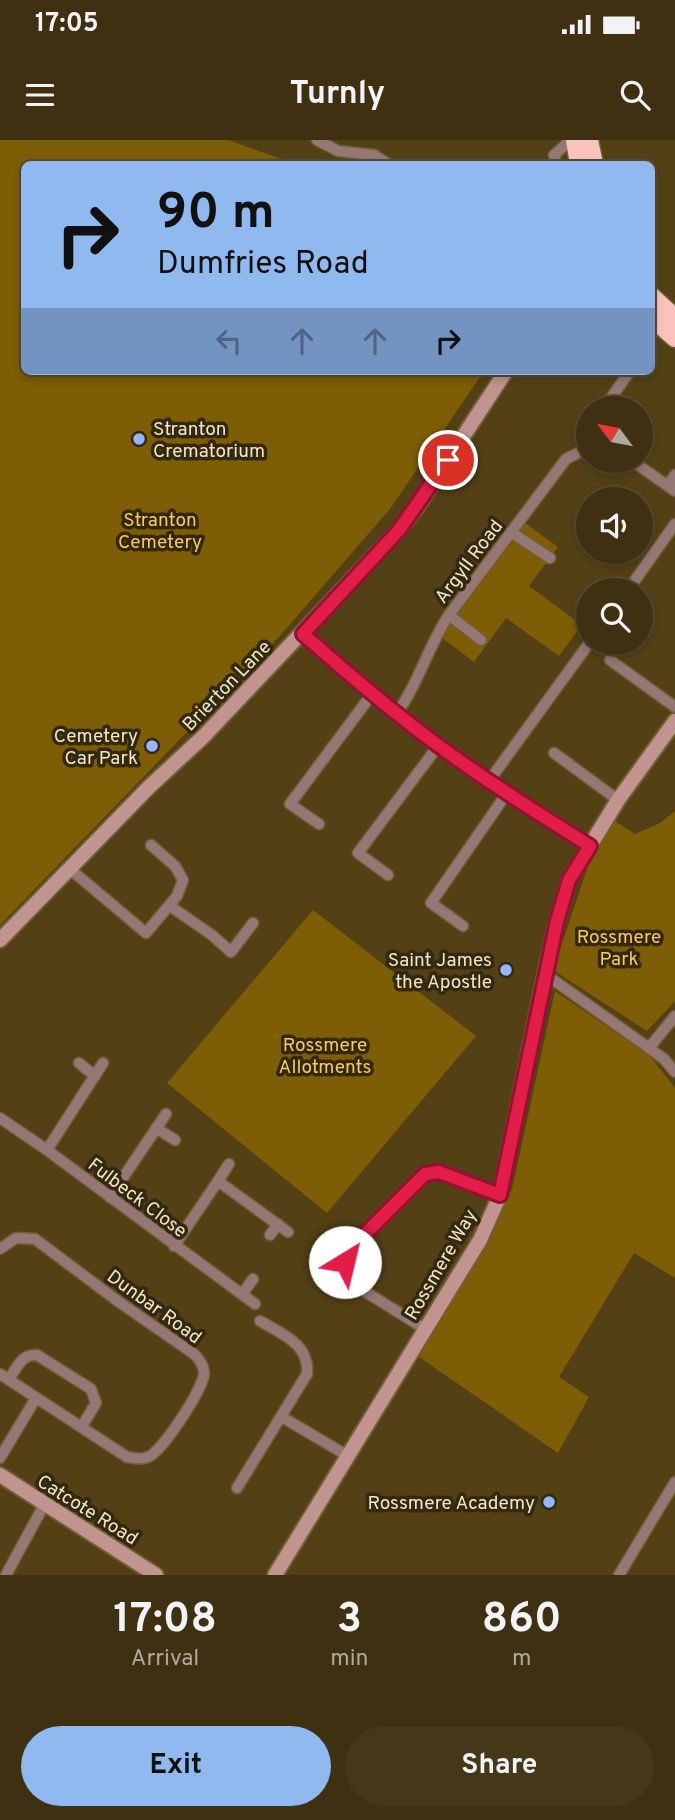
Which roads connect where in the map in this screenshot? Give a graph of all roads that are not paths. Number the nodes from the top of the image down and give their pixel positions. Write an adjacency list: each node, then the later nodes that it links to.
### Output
1 (317, 140): 4 (street)
2 (573, 140): 5 (street); 6 (highway)
3 (589, 140): 7 (highway)
4 (383, 161)
5 (555, 161)
6 (578, 161)
7 (593, 161)
8 (655, 300): 9 (highway)
9 (667, 314): 10 (highway)
10 (675, 338)
11 (503, 375): 23 (street, Brierton Lane)
12 (627, 375): 13 (street)
13 (612, 396)
14 (576, 454): 19 (street, Argyll Road)
15 (650, 473): 17 (street)
16 (675, 475): 17 (street)
17 (671, 488)
18 (675, 524): 21 (street)
19 (511, 532): 20 (street); 22 (street, Argyll Road)
20 (550, 558)
21 (637, 578)
22 (449, 615): 24 (street); 29 (street, Argyll Road)
23 (303, 634): 27 (street); 39 (street, Brierton Lane)
24 (481, 640)
25 (581, 655): 33 (street)
26 (610, 660): 28 (street)
27 (372, 694): 29 (street); 36 (street)
28 (675, 707)
29 (397, 713): 31 (street)
30 (675, 721): 35 (street, Rossmere Way)
31 (438, 746): 33 (street); 40 (street)
32 (554, 753): 35 (street)
33 (489, 781): 34 (street)
34 (507, 793): 38 (street); 43 (street)
35 (618, 800): 38 (street, Rossmere Way)
36 (318, 824)
37 (151, 845): 41 (street)
38 (590, 846): 45 (street, Rossmere Way)
39 (69, 869): 41 (street); 44 (street, Brierton Lane)
40 (388, 875)
41 (170, 906): 42 (street)
42 (253, 923)
43 (463, 926)
44 (0, 940)
45 (545, 974): 47 (street); 59 (street, Rossmere Way)
46 (675, 1016): 47 (street)
47 (649, 1048): 50 (street)
48 (79, 1063): 51 (street)
49 (103, 1063): 51 (street)
50 (675, 1072)
51 (95, 1076): 56 (street)
52 (166, 1114): 54 (street)
53 (0, 1118): 56 (street, Fulbeck Close)
54 (156, 1129): 55 (street); 60 (street)
55 (175, 1140)
56 (47, 1150): 60 (street, Fulbeck Close)
57 (229, 1164): 58 (street)
58 (218, 1181): 61 (street); 64 (street)
59 (500, 1195): 70 (street, Rossmere Way); 70 (street)
60 (110, 1197): 64 (street, Fulbeck Close)
61 (278, 1224): 62 (street); 63 (street)
62 (288, 1232)
63 (270, 1235)
64 (174, 1246): 67 (street, Fulbeck Close)
65 (0, 1249): 74 (street, Dunbar Road)
66 (253, 1279): 67 (street)
67 (243, 1293): 68 (street, Fulbeck Close)
68 (255, 1304)
69 (260, 1321): 73 (street)
70 (425, 1329): 75 (street, Rossmere Way)
71 (5, 1376): 72 (street, Dunbar Road); 74 (street, Dunbar Road)
72 (36, 1398): 74 (street, Dunbar Road); 76 (street)
73 (282, 1417): 75 (street); 79 (street)
74 (82, 1426)
75 (348, 1456): 83 (street, Rossmere Way)
76 (0, 1458)
77 (0, 1475): 80 (street, Catcote Road)
78 (674, 1486): 84 (street)
79 (237, 1488)
80 (44, 1506): 81 (street); 82 (street, Catcote Road)
81 (6, 1575)
82 (156, 1575)
83 (275, 1575)
84 (619, 1575)

